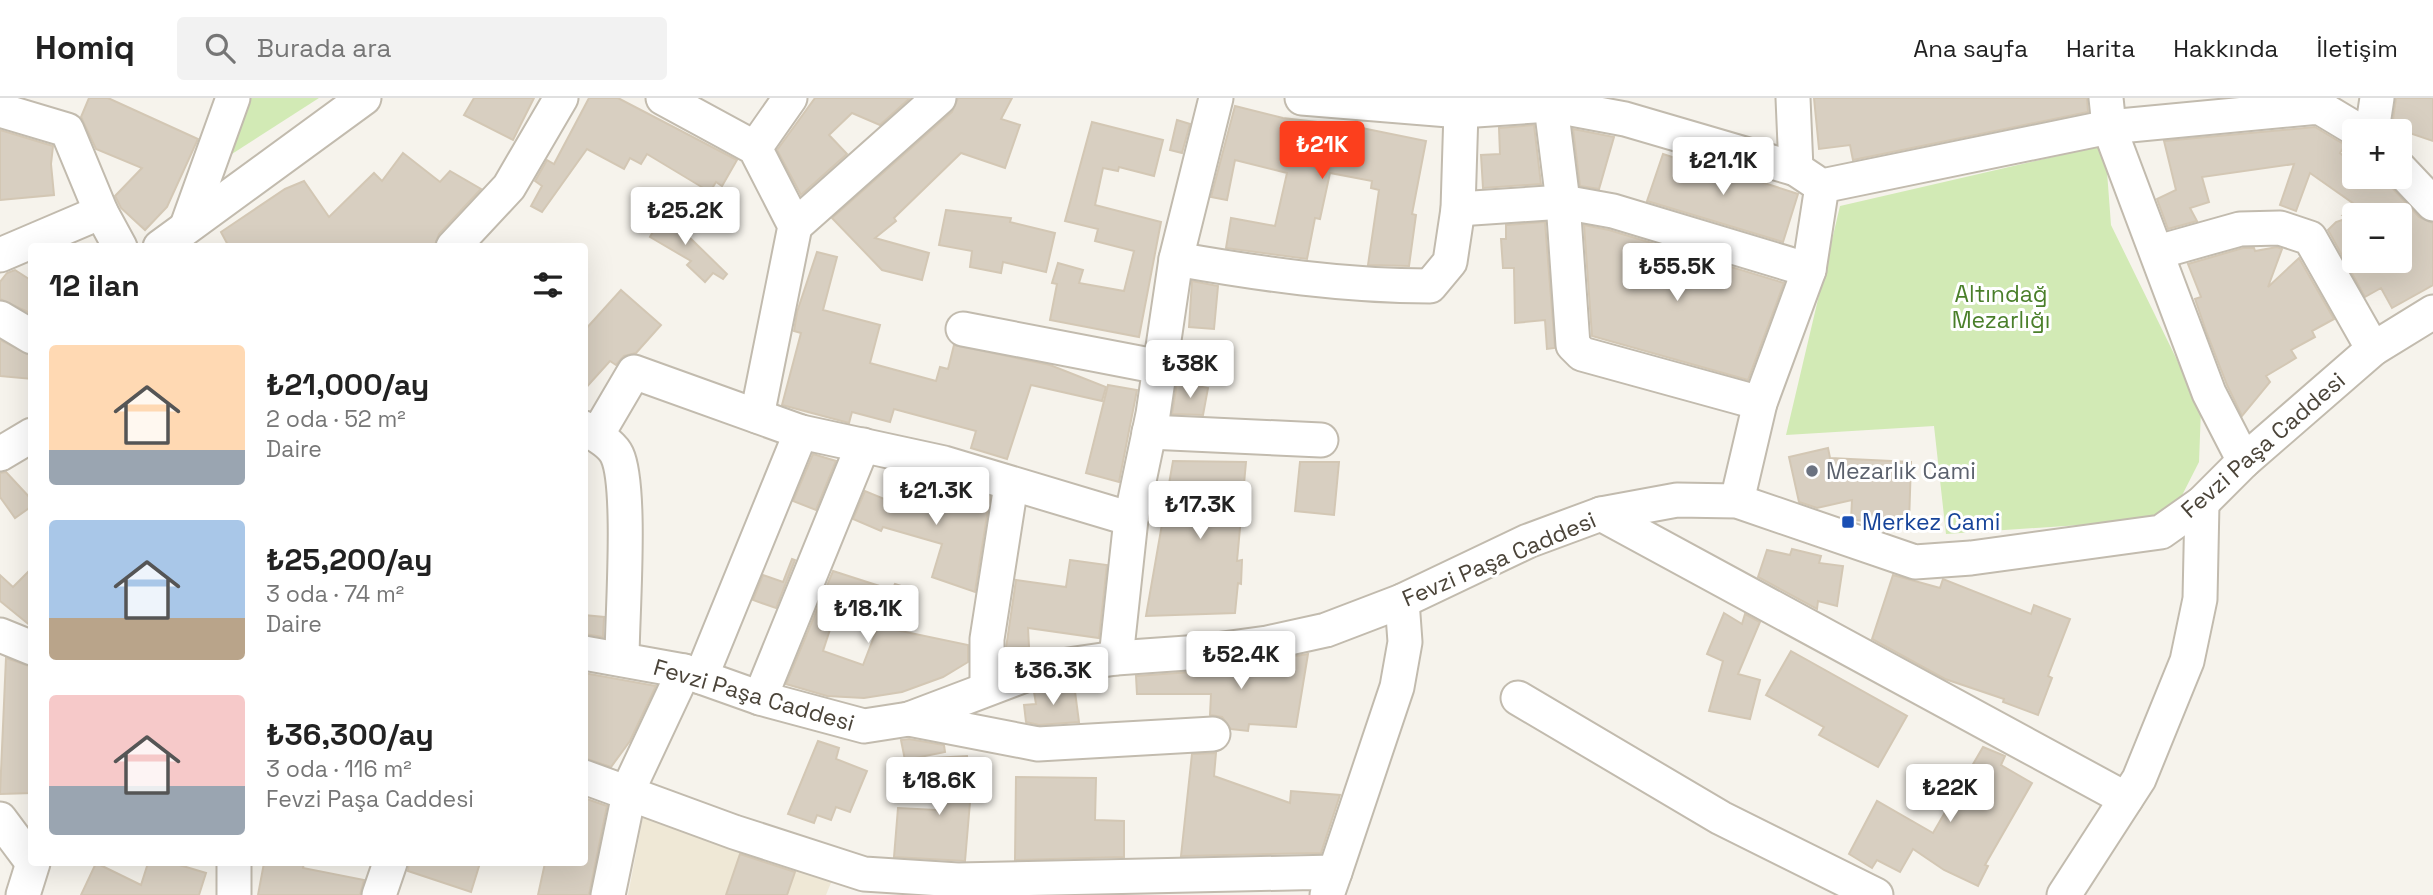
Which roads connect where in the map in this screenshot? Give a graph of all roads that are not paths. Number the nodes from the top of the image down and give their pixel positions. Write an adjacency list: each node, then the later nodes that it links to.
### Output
1 (233, 98): 24 (street)
2 (364, 98): 24 (street)
3 (561, 98): 28 (street)
4 (663, 98): 17 (street)
5 (790, 98): 17 (street)
6 (939, 98): 25 (street)
7 (1216, 98): 31 (street)
8 (1302, 98): 12 (street)
9 (1793, 98): 18 (street)
10 (2377, 98): 15 (street)
11 (1550, 102): 12 (street); 18 (street); 20 (street)
12 (1467, 107): 22 (street)
13 (0, 110): 23 (street)
14 (2108, 112): 16 (street); 18 (street); 29 (street)
15 (2374, 119)
16 (2342, 121)
17 (755, 148): 25 (street)
18 (1809, 177): 32 (street)
19 (2412, 182): 21 (street)
20 (1563, 202): 22 (street); 32 (street); 39 (street)
21 (2433, 204)
22 (1458, 209): 31 (street)
23 (100, 212): 26 (street); 30 (street)
24 (188, 223): 27 (street)
25 (795, 226): 40 (street)
26 (118, 243)
27 (165, 243)
28 (457, 243)
29 (2158, 252): 37 (street); 48 (street)
30 (0, 255)
31 (1177, 259): 38 (street)
32 (1809, 270): 39 (street)
33 (2433, 312): 37 (street, Fevzi Paşa Caddesi)
34 (0, 318): 36 (street)
35 (962, 329): 38 (street)
36 (28, 335)
37 (2373, 349): 48 (street, Fevzi Paşa Caddesi)
38 (1160, 367): 43 (street)
39 (1760, 403): 50 (street)
40 (757, 415): 41 (street); 42 (street)
41 (591, 432): 59 (street)
42 (801, 432): 46 (street); 60 (street)
43 (1149, 432): 45 (street); 53 (street)
44 (28, 437): 47 (street)
45 (1321, 440)
46 (863, 445): 49 (street); 62 (street)
47 (0, 454)
48 (2244, 461): 51 (street, Fevzi Paşa Caddesi)
49 (1011, 485): 53 (street); 61 (street)
50 (1737, 501): 51 (street, Fevzi Paşa Caddesi); 52 (street, Fevzi Paşa Caddesi)
51 (2202, 503): 68 (street)
52 (1601, 514): 54 (street, Fevzi Paşa Caddesi); 68 (street)
53 (1131, 519): 58 (street)
54 (1402, 601): 58 (street, Fevzi Paşa Caddesi); 74 (street)
55 (0, 635): 56 (street)
56 (28, 646)
57 (588, 654): 59 (street, Fevzi Paşa Caddesi)
58 (1116, 657): 61 (street, Fevzi Paşa Caddesi)
59 (622, 659): 60 (street, Fevzi Paşa Caddesi)
60 (692, 674): 62 (street, Fevzi Paşa Caddesi); 67 (street)
61 (987, 688): 64 (street, Fevzi Paşa Caddesi)
62 (760, 698): 64 (street, Fevzi Paşa Caddesi)
63 (1518, 698): 79 (street)
64 (909, 719): 65 (street)
65 (1213, 734)
66 (588, 778): 67 (street)
67 (629, 791): 74 (street); 78 (street)
68 (2126, 799): 80 (street)
69 (0, 819): 70 (street)
70 (28, 858)
71 (31, 866): 75 (street)
72 (234, 866): 76 (street)
73 (389, 866): 77 (street)
74 (1331, 884)
75 (23, 895)
76 (234, 895)
77 (379, 895)
78 (608, 895)
79 (1875, 895)
80 (2064, 895)

